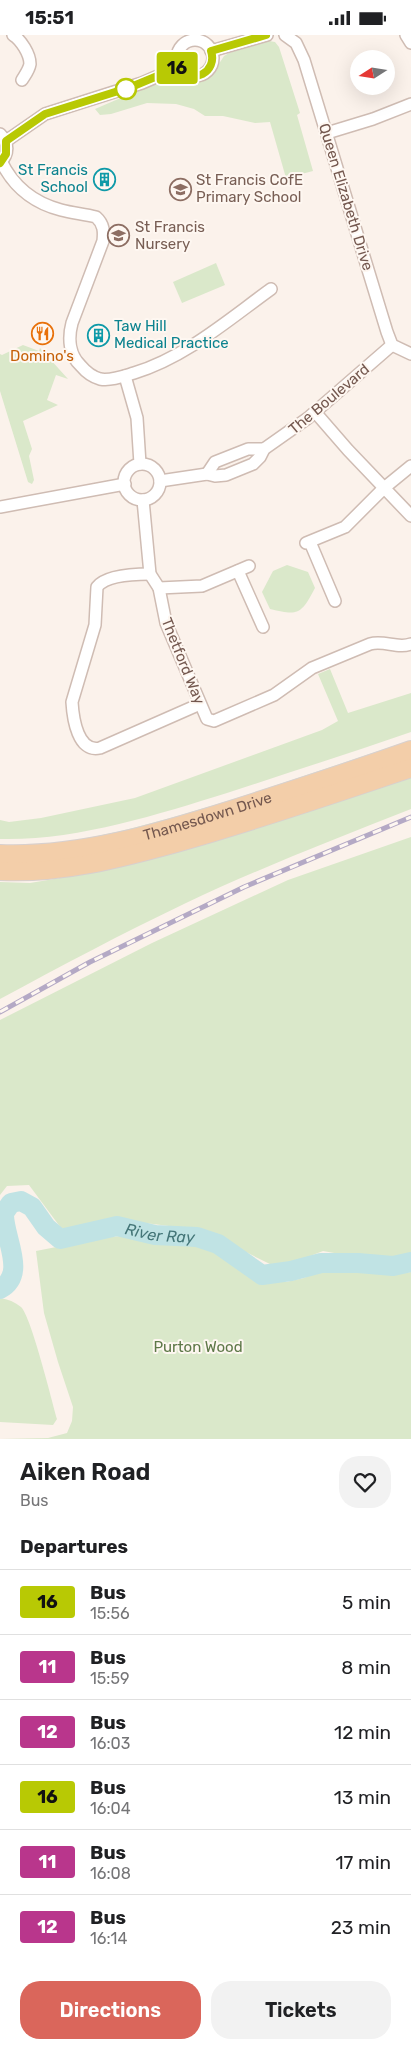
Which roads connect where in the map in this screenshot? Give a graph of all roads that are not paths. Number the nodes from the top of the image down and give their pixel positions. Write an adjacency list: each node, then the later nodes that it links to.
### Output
1 (13, 35): 9 (street)
2 (267, 35): 7 (street)
3 (285, 35): 11 (street, Queen Elizabeth Drive)
4 (406, 35): 6 (street)
5 (189, 38): 7 (street); 8 (street)
6 (411, 43)
7 (211, 51): 8 (street)
8 (179, 67): 12 (street)
9 (22, 80)
10 (411, 103): 11 (street)
11 (327, 133): 15 (street, Queen Elizabeth Drive)
12 (3, 137): 13 (street)
13 (1, 162): 17 (street)
14 (271, 289): 17 (street)
15 (392, 345): 16 (street); 18 (street, The Boulevard)
16 (411, 354)
17 (125, 376): 20 (street)
18 (315, 412): 19 (street, The Boulevard); 25 (street)
19 (264, 449): 22 (street, The Boulevard); 22 (street, The Boulevard)
20 (140, 464): 23 (street); 24 (street)
21 (411, 466): 25 (street)
22 (207, 473): 23 (street, The Boulevard)
23 (160, 481): 26 (street)
24 (125, 484): 26 (street); 27 (street)
25 (384, 488): 28 (street); 31 (street)
26 (144, 500): 29 (street, Thetford Way)
27 (0, 507)
28 (411, 516)
29 (150, 574): 30 (street, Thetford Way); 34 (street)
30 (159, 588): 32 (street); 34 (street, Thetford Way)
31 (335, 601)
32 (264, 627)
33 (411, 644): 34 (street, Thetford Way)
34 (200, 704)
35 (411, 750): 37 (main road, Thamesdown Drive)
36 (411, 768): 38 (main road, Thamesdown Drive)
37 (0, 855)
38 (0, 871)

